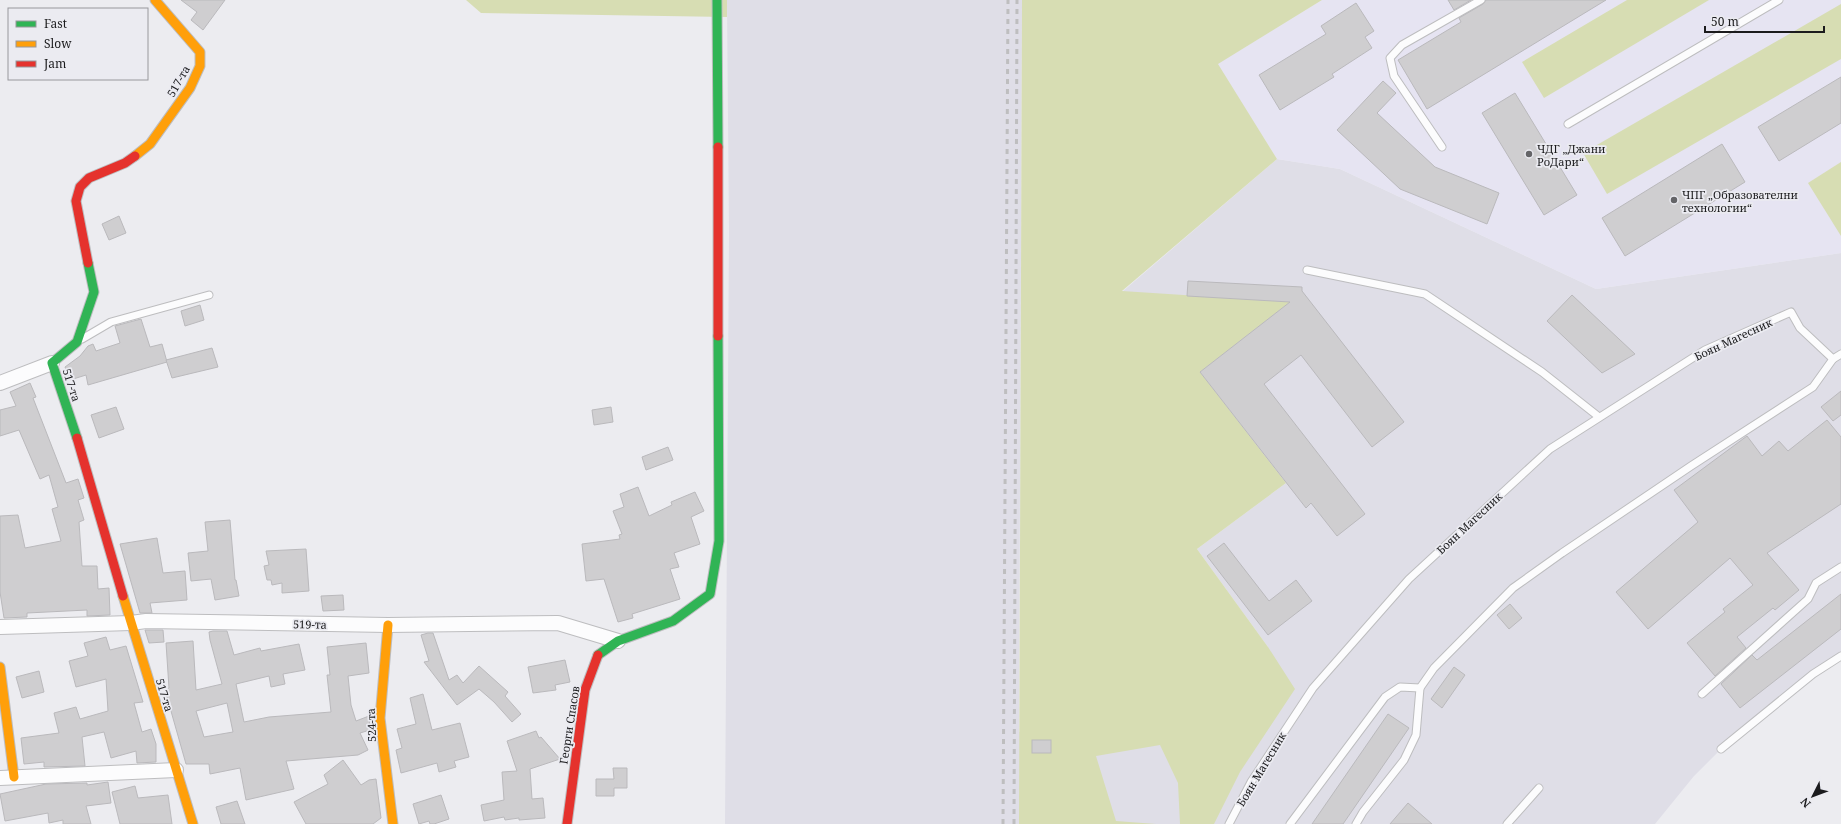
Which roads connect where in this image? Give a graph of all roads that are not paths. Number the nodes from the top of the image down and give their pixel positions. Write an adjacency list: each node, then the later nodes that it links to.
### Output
1 (156, 0): 9 (street, 517-та)
2 (717, 0): 19 (street, Георги Спасов)
3 (1481, 0): 6 (lane)
4 (1779, 0): 5 (lane)
5 (1568, 124)
6 (1442, 147)
7 (1307, 270): 14 (lane)
8 (209, 295): 9 (lane)
9 (77, 342): 12 (street, 517-та)
10 (1841, 354): 11 (lane)
11 (1833, 359): 14 (lane, Боян Магесник); 22 (lane)
12 (52, 363): 13 (street); 16 (street, 517-та)
13 (0, 382)
14 (1599, 417): 31 (lane, Боян Магесник)
15 (1841, 567): 23 (lane)
16 (131, 623): 17 (street, 519-та); 18 (street, 519-та); 25 (street, 517-та)
17 (388, 625): 19 (street, 519-та); 29 (street, 524-та)
18 (0, 627)
19 (618, 641): 30 (street, Георги Спасов)
20 (1841, 656): 24 (lane)
21 (0, 667): 26 (street)
22 (1420, 688): 32 (lane); 33 (lane)
23 (1702, 694)
24 (1721, 749)
25 (176, 770): 26 (street); 28 (street, 517-та)
26 (7, 778)
27 (1539, 788): 34 (lane)
28 (193, 824)
29 (393, 824)
30 (567, 824)
31 (1229, 824)
32 (1290, 824)
33 (1356, 824)
34 (1507, 824)

